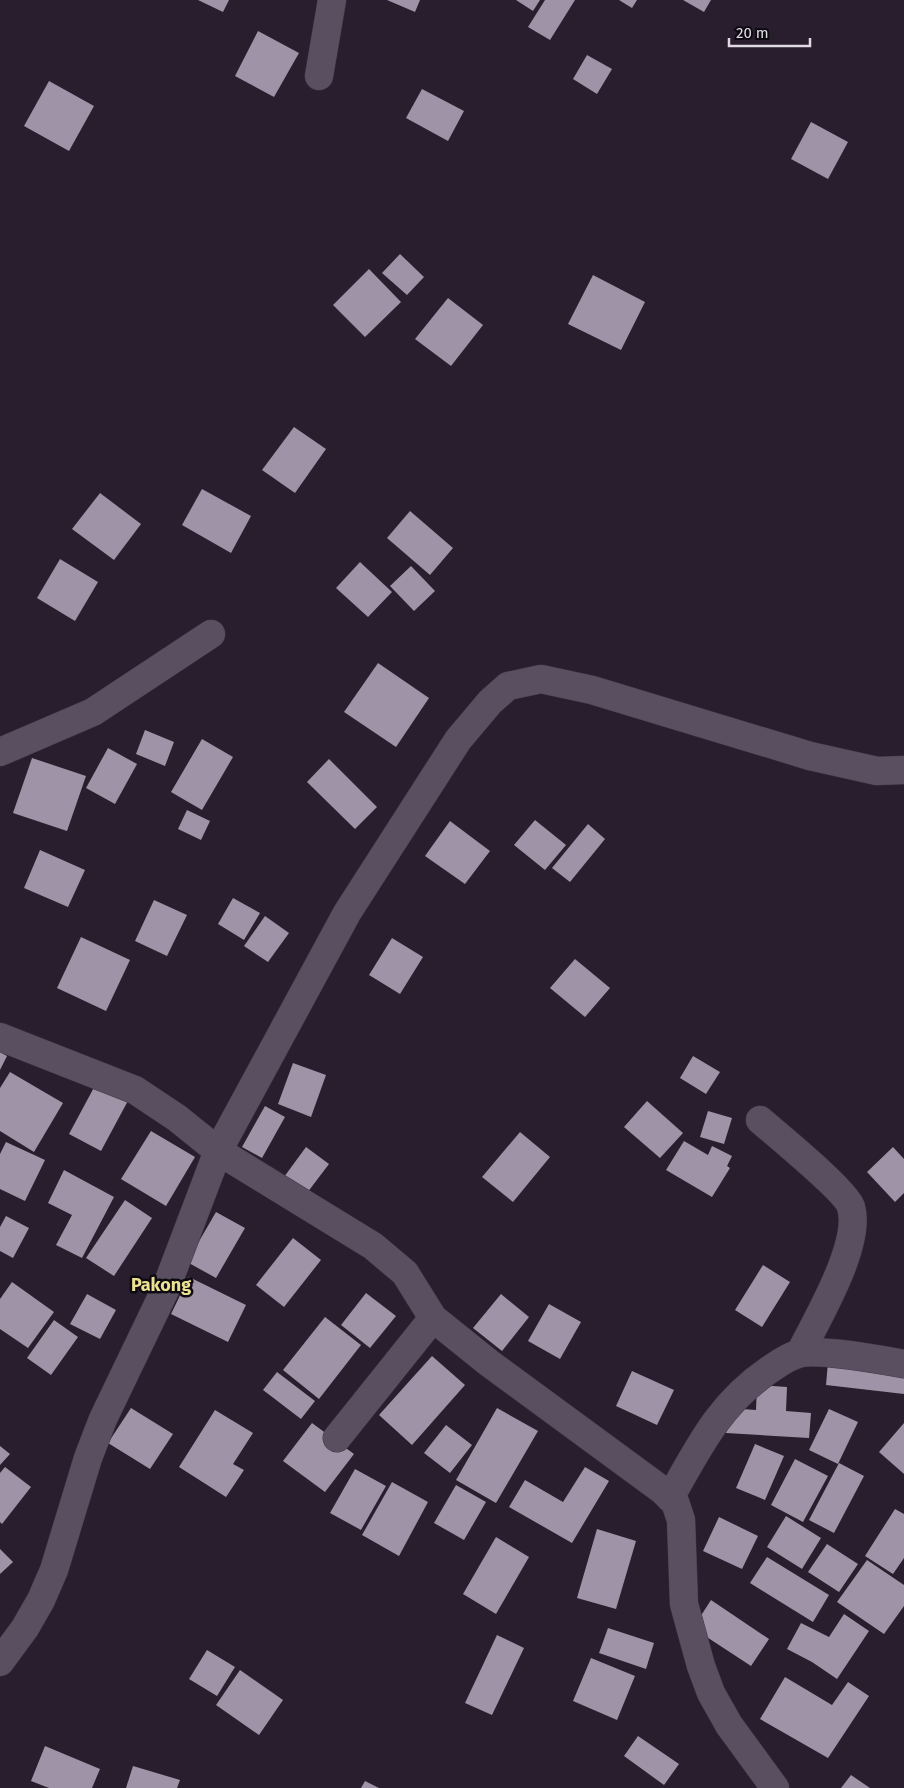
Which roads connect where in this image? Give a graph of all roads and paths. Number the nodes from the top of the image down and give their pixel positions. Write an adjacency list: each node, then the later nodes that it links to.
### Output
1 (332, 0): 2 (street)
2 (319, 76)
3 (211, 634): 4 (street)
4 (0, 752)
5 (904, 770): 8 (street)
6 (0, 1037): 8 (street)
7 (760, 1120): 10 (street)
8 (218, 1151): 9 (street); 14 (street)
9 (433, 1318): 12 (street); 13 (street)
10 (800, 1353): 11 (street); 13 (street)
11 (904, 1364)
12 (337, 1438)
13 (670, 1498): 15 (street)
14 (0, 1662)
15 (775, 1788)

